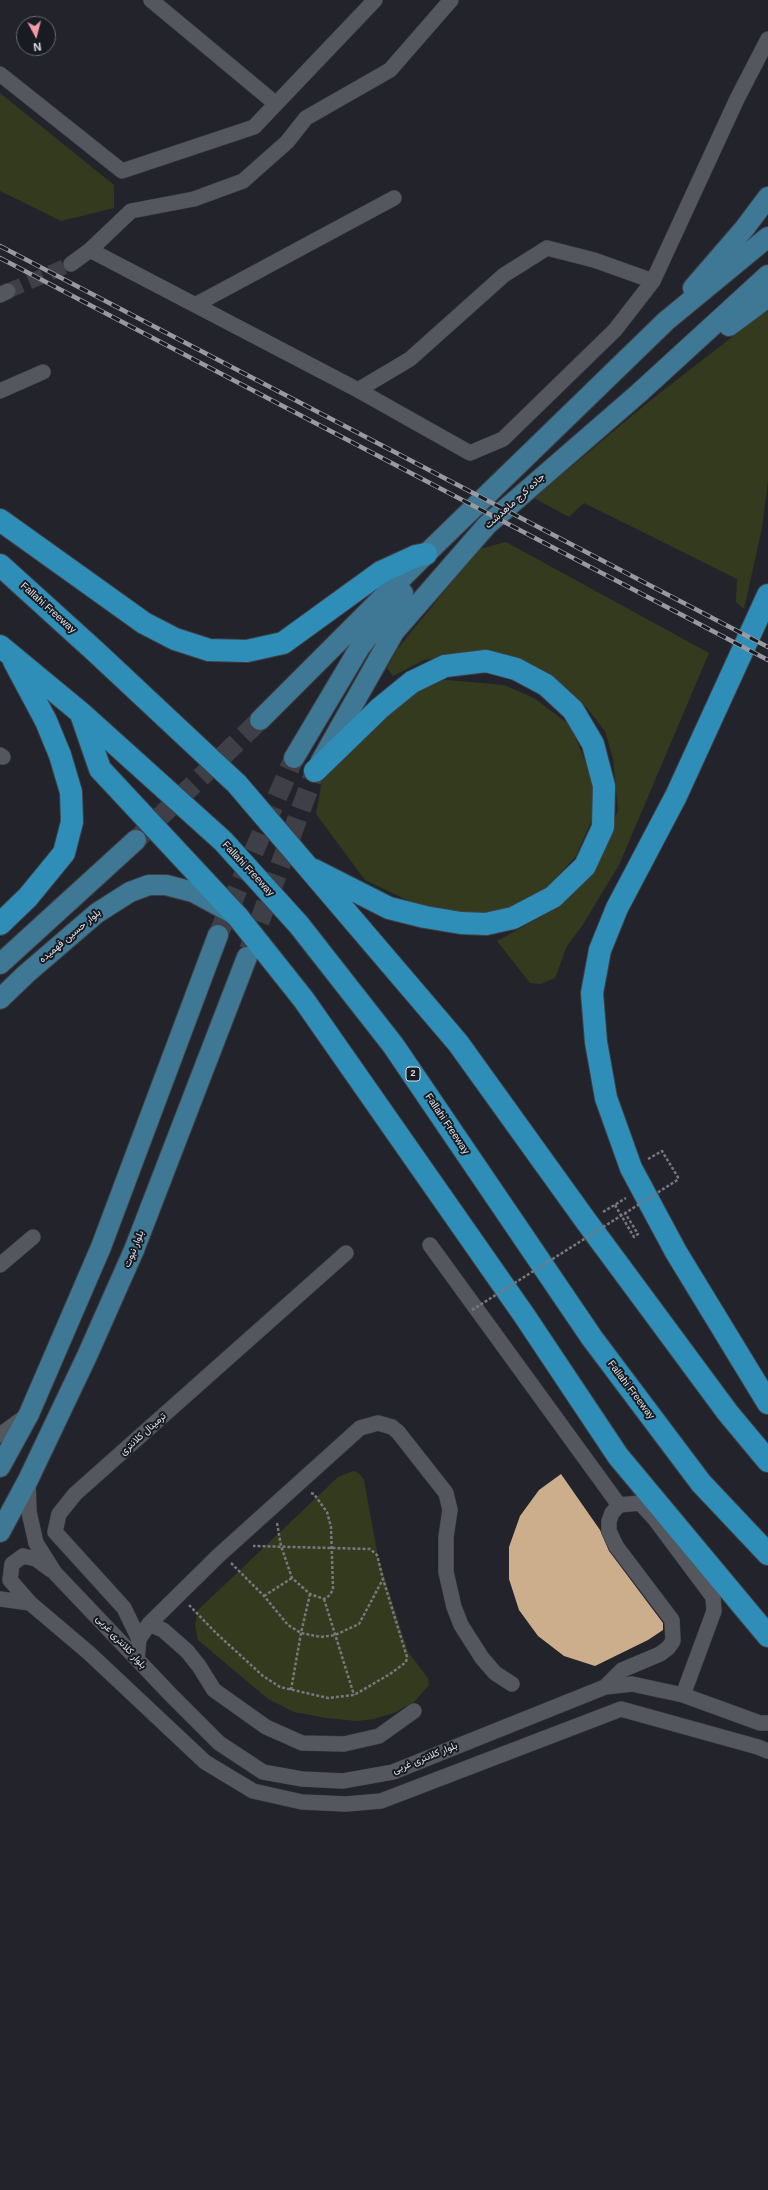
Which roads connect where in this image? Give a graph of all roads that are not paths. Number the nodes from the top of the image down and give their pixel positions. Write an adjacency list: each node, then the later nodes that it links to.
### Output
1 (151, 0): 7 (street)
2 (376, 0): 7 (street)
3 (451, 0): 13 (street)
4 (768, 39): 5 (street)
5 (762, 60): 16 (street)
6 (0, 74): 7 (street)
7 (276, 104)
8 (768, 197): 11 (main road)
9 (394, 198): 18 (street)
10 (768, 206): 11 (main road)
11 (744, 229): 19 (main road)
12 (768, 237): 19 (main road)
13 (90, 250): 14 (street); 18 (street)
14 (71, 264)
15 (768, 275): 23 (main road, جاده کرج ماهدشت)
16 (653, 281): 21 (street); 21 (street)
17 (768, 297): 23 (main road)
18 (195, 305): 21 (street)
19 (666, 321): 25 (main road)
20 (43, 372): 22 (street)
21 (358, 390)
22 (0, 391)
23 (639, 393): 32 (main road, جاده کرج ماهدشت)
24 (0, 520): 25 (highway)
25 (426, 554): 30 (main road); 31 (main road)
26 (0, 565): 34 (highway, Fallahi Freeway)
27 (768, 595): 45 (highway)
28 (4, 649): 29 (highway, Fallahi Freeway / 2); 35 (highway)
29 (81, 712): 36 (highway); 53 (highway, Fallahi Freeway / 2)
30 (260, 720)
31 (294, 758)
32 (315, 771): 34 (highway)
33 (136, 840): 39 (main road)
34 (305, 865): 48 (highway, Fallahi Freeway)
35 (4, 914)
36 (238, 916): 40 (main road, بلوار حسین فهمیده); 58 (highway)
37 (218, 935): 46 (main road)
38 (246, 957): 50 (main road, بلوار نبوت)
39 (0, 964)
40 (0, 999)
41 (33, 1237): 44 (street)
42 (430, 1245): 51 (street)
43 (346, 1252): 59 (street, ترمینال کلانتری)
44 (0, 1265)
45 (768, 1403)
46 (29, 1414): 47 (street); 49 (main road)
47 (0, 1435)
48 (768, 1461)
49 (0, 1467)
50 (28, 1480): 52 (main road, بلوار نبوت); 54 (street, بلوار کلانتری غربی)
51 (618, 1505): 62 (street); 63 (street)
52 (0, 1532)
53 (768, 1554)
54 (55, 1572): 56 (street); 60 (street, بلوار کلانتری غربی)
55 (0, 1599): 56 (street)
56 (30, 1603): 66 (street)
57 (148, 1624): 59 (street); 61 (street); 64 (street)
58 (768, 1636)
59 (139, 1639): 60 (street)
60 (137, 1659): 62 (street, بلوار کلانتری غربی)
61 (512, 1684)
62 (605, 1687): 63 (street, بلوار کلانتری غربی)
63 (683, 1695): 65 (street, بلوار کلانتری غربی)
64 (414, 1711)
65 (765, 1724)
66 (765, 1747)

